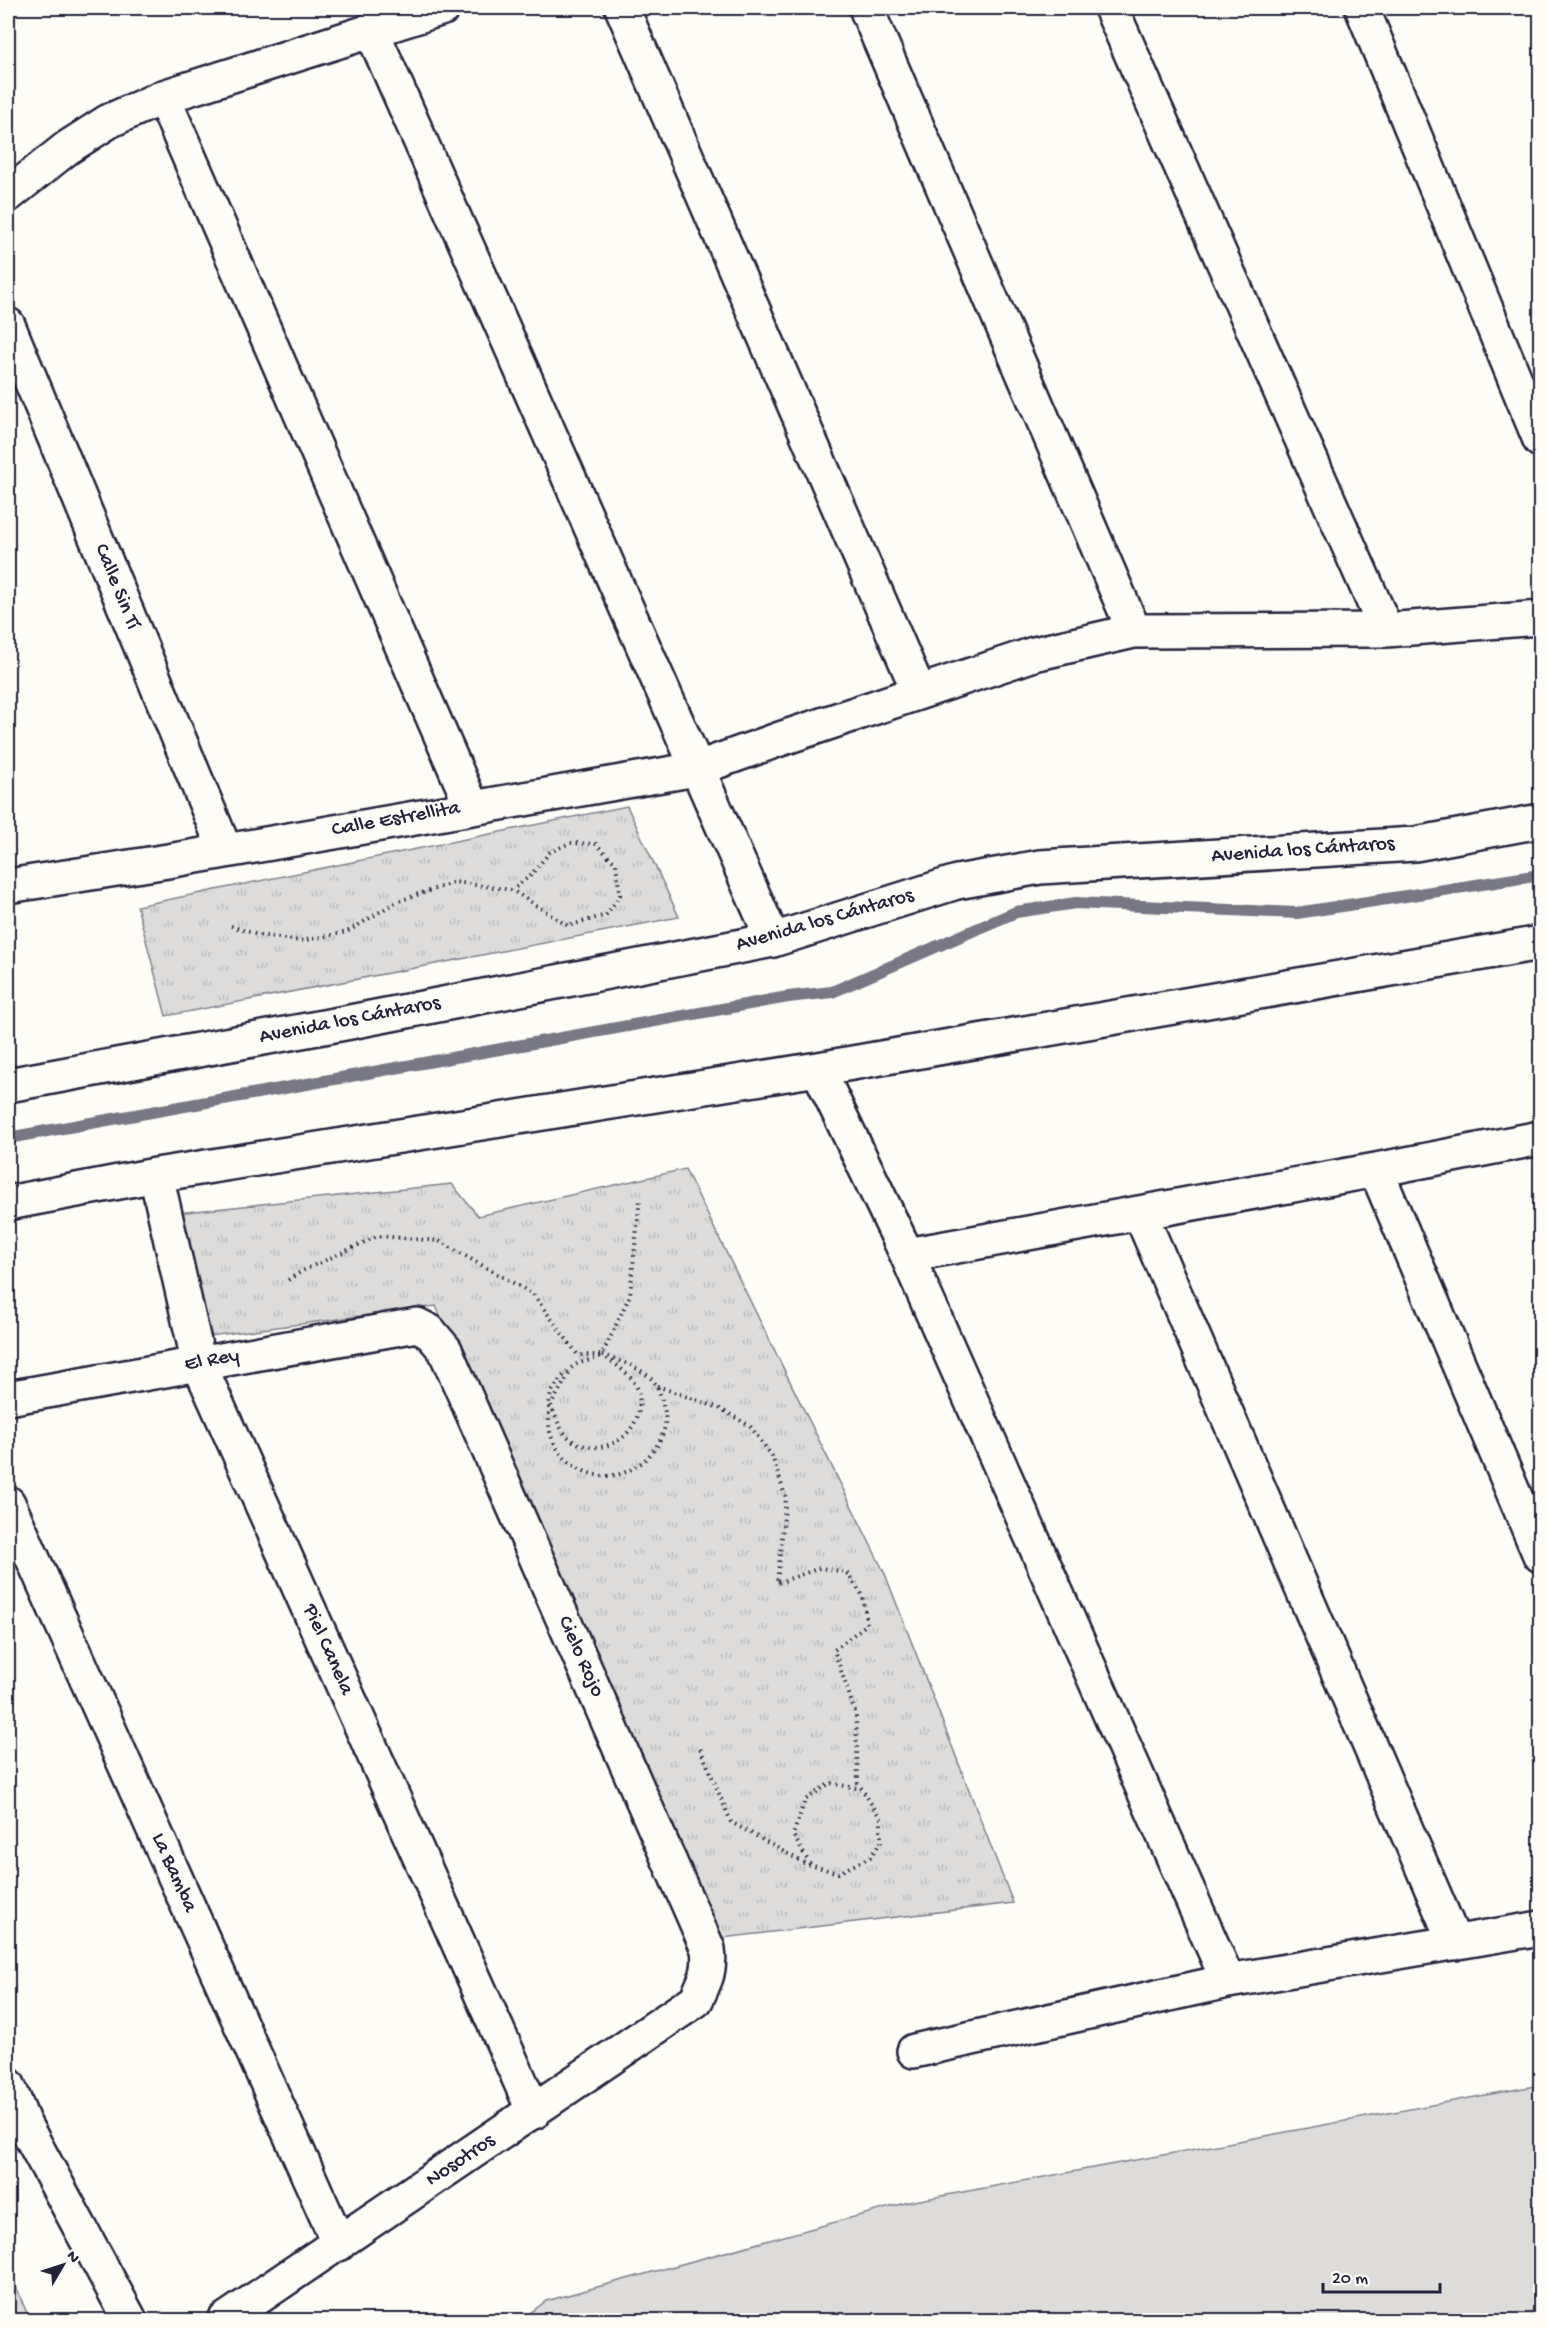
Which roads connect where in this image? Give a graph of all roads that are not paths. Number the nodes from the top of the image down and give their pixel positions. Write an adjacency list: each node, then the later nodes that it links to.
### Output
1 (443, 8): 6 (street)
2 (622, 8): 14 (street)
3 (866, 8): 13 (street)
4 (1112, 8): 12 (street)
5 (1362, 8): 10 (street)
6 (371, 29): 7 (street); 15 (street)
7 (163, 97): 8 (street); 16 (street)
8 (8, 195)
9 (8, 325): 18 (street, Calle Sin Tí)
10 (1540, 440)
11 (1540, 618): 12 (street, Calle Estrellita)
12 (1386, 630): 13 (street, Calle Estrellita)
13 (1134, 631): 14 (street, Calle Estrellita)
14 (919, 692): 15 (street, Calle Estrellita)
15 (696, 769): 16 (street, Calle Estrellita); 20 (street)
16 (472, 807): 18 (street, Calle Estrellita)
17 (1540, 821): 20 (street, Avenida los Cántaros)
18 (225, 850): 19 (street, Calle Estrellita)
19 (8, 886)
20 (772, 940): 23 (street, Avenida los Cántaros)
21 (1540, 943): 22 (street)
22 (818, 1069): 26 (street); 29 (street)
23 (8, 1085)
24 (1540, 1138): 25 (street)
25 (1376, 1170): 28 (street); 34 (street)
26 (156, 1175): 27 (street); 31 (street, Piel Canela)
27 (8, 1203)
28 (1140, 1213): 29 (street); 36 (street)
29 (907, 1255): 37 (street)
30 (417, 1325): 31 (street, El Rey); 38 (street, Cielo Rojo)
31 (199, 1364): 32 (street, El Rey); 41 (street, Piel Canela)
32 (8, 1398)
33 (8, 1503): 43 (street, La Bamba)
34 (1540, 1555)
35 (1540, 1928): 36 (street)
36 (1455, 1943): 37 (street)
37 (1228, 1981): 39 (street)
38 (696, 2000): 41 (street, Nosotros)
39 (914, 2051)
40 (8, 2085): 42 (street)
41 (534, 2112): 43 (street, Nosotros)
42 (15, 2126): 44 (street)
43 (339, 2244): 45 (street, Nosotros)
44 (130, 2320)
45 (225, 2320)

